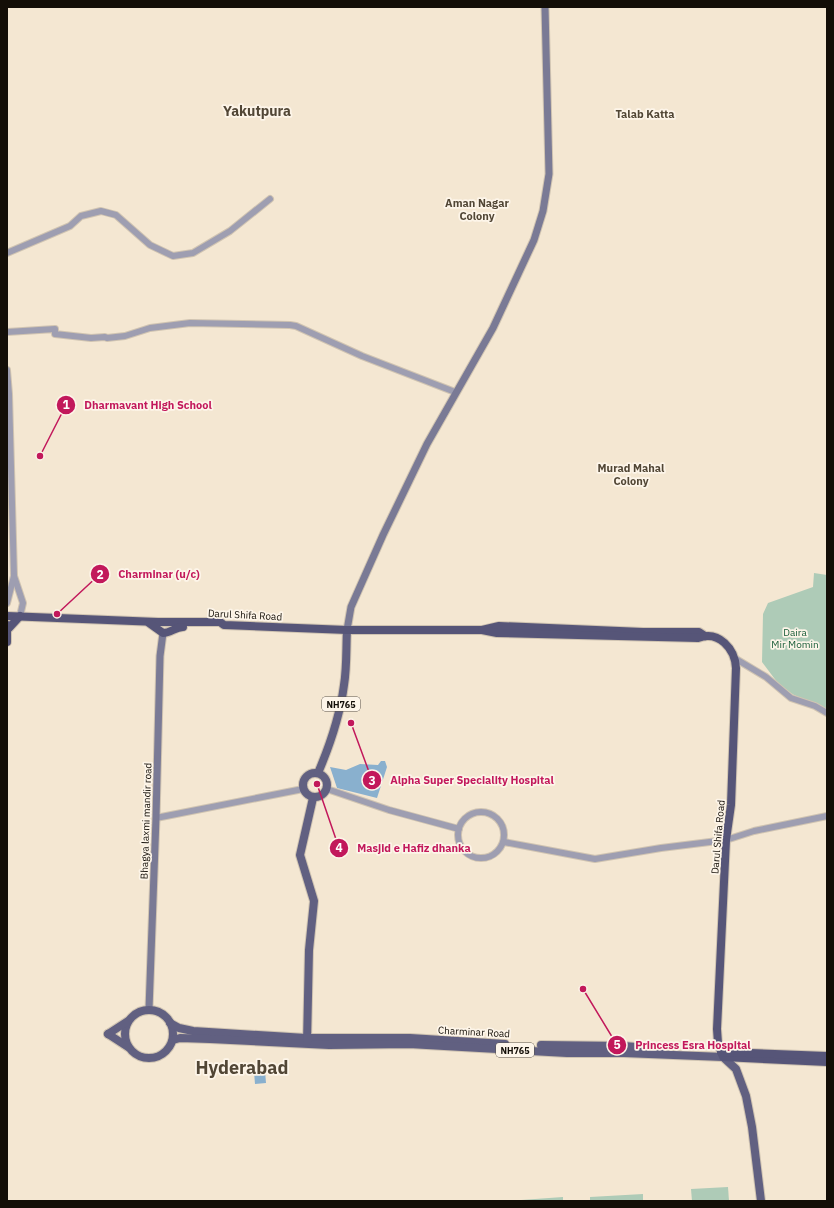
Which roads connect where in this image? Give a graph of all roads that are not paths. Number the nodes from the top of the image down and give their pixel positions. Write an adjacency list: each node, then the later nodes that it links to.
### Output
1 (545, 7): 6 (main road)
2 (270, 199): 3 (street)
3 (7, 253)
4 (7, 332): 6 (street)
5 (7, 370): 7 (street)
6 (455, 392): 14 (main road)
7 (14, 576): 8 (street); 10 (street)
8 (7, 602)
9 (7, 616): 10 (highway, Darul Shifa Road)
10 (20, 616): 11 (highway, Darul Shifa Road); 13 (highway)
11 (146, 622): 12 (highway, Darul Shifa Road); 15 (highway)
12 (224, 625): 14 (highway, Darul Shifa Road); 15 (highway)
13 (7, 627): 16 (highway)
14 (347, 630): 17 (highway, Darul Shifa Road); 19 (main road, NH765)
15 (160, 631): 24 (main road, Bhagya laxmi mandir road)
16 (7, 642)
17 (736, 659): 18 (street); 26 (highway, Darul Shifa Road)
18 (827, 713)
19 (318, 773): 20 (main road); 21 (main road)
20 (303, 789): 22 (main road); 24 (street)
21 (327, 789): 22 (main road); 25 (street)
22 (313, 798): 32 (main road)
23 (827, 816): 26 (street)
24 (156, 818): 28 (main road, Bhagya laxmi mandir road)
25 (459, 829): 27 (street); 27 (street)
26 (726, 840): 27 (street); 34 (highway, Darul Shifa Road)
27 (504, 842)
28 (149, 1009): 29 (main road); 30 (main road)
29 (128, 1021): 33 (main road); 33 (main road)
30 (170, 1024): 31 (main road); 32 (main road, Charminar Road)
31 (173, 1040): 32 (main road, Charminar Road); 33 (main road)
32 (306, 1041): 34 (main road, Charminar Road / NH765)
33 (130, 1049)
34 (722, 1055): 35 (highway, Charminar Road / NH765); 36 (highway, Charminar Road / NH765); 37 (main road)
35 (827, 1056)
36 (827, 1062)
37 (730, 1065): 38 (main road); 39 (main road)
38 (756, 1201)
39 (761, 1201)

